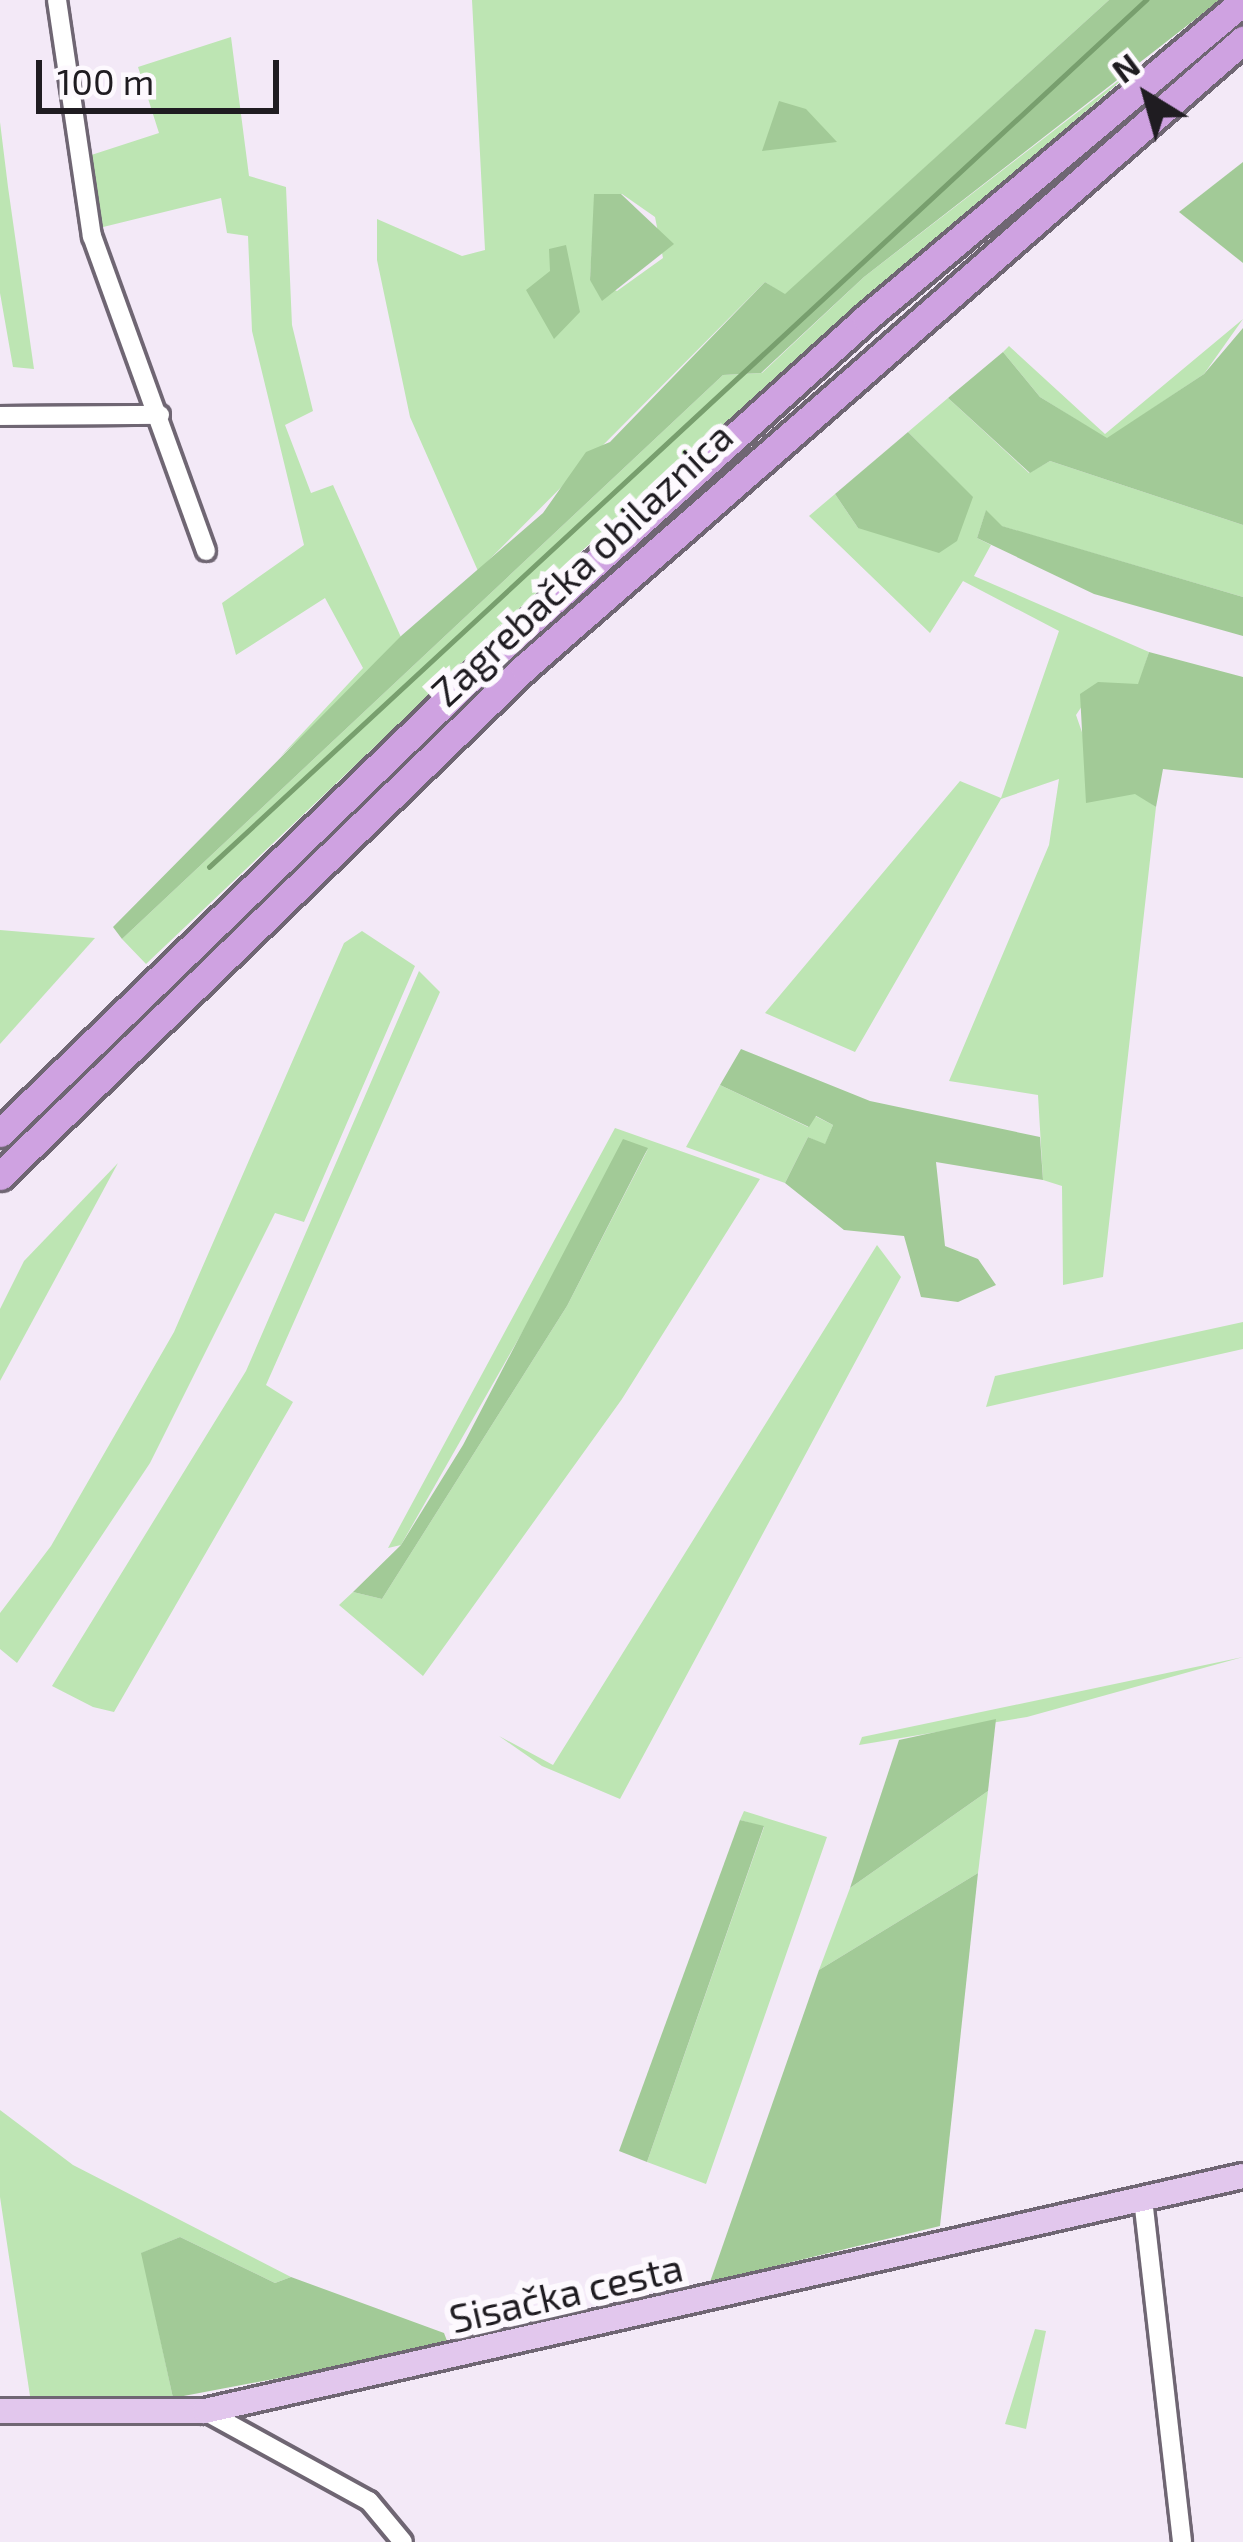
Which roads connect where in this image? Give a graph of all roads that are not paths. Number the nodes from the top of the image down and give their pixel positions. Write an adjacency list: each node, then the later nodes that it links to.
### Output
1 (57, 0): 4 (street)
2 (1243, 2): 7 (highway, Zagrebačka obilaznica)
3 (1243, 40): 8 (highway, Zagrebačka obilaznica)
4 (160, 415): 5 (street); 6 (street)
5 (0, 416)
6 (206, 551)
7 (0, 1133)
8 (0, 1175)
9 (1243, 2176): 10 (main road, Sisačka cesta)
10 (1143, 2199): 12 (main road, Sisačka cesta); 14 (street)
11 (0, 2411): 12 (main road, Sisačka cesta)
12 (205, 2411): 13 (street)
13 (403, 2542)
14 (1182, 2542)

